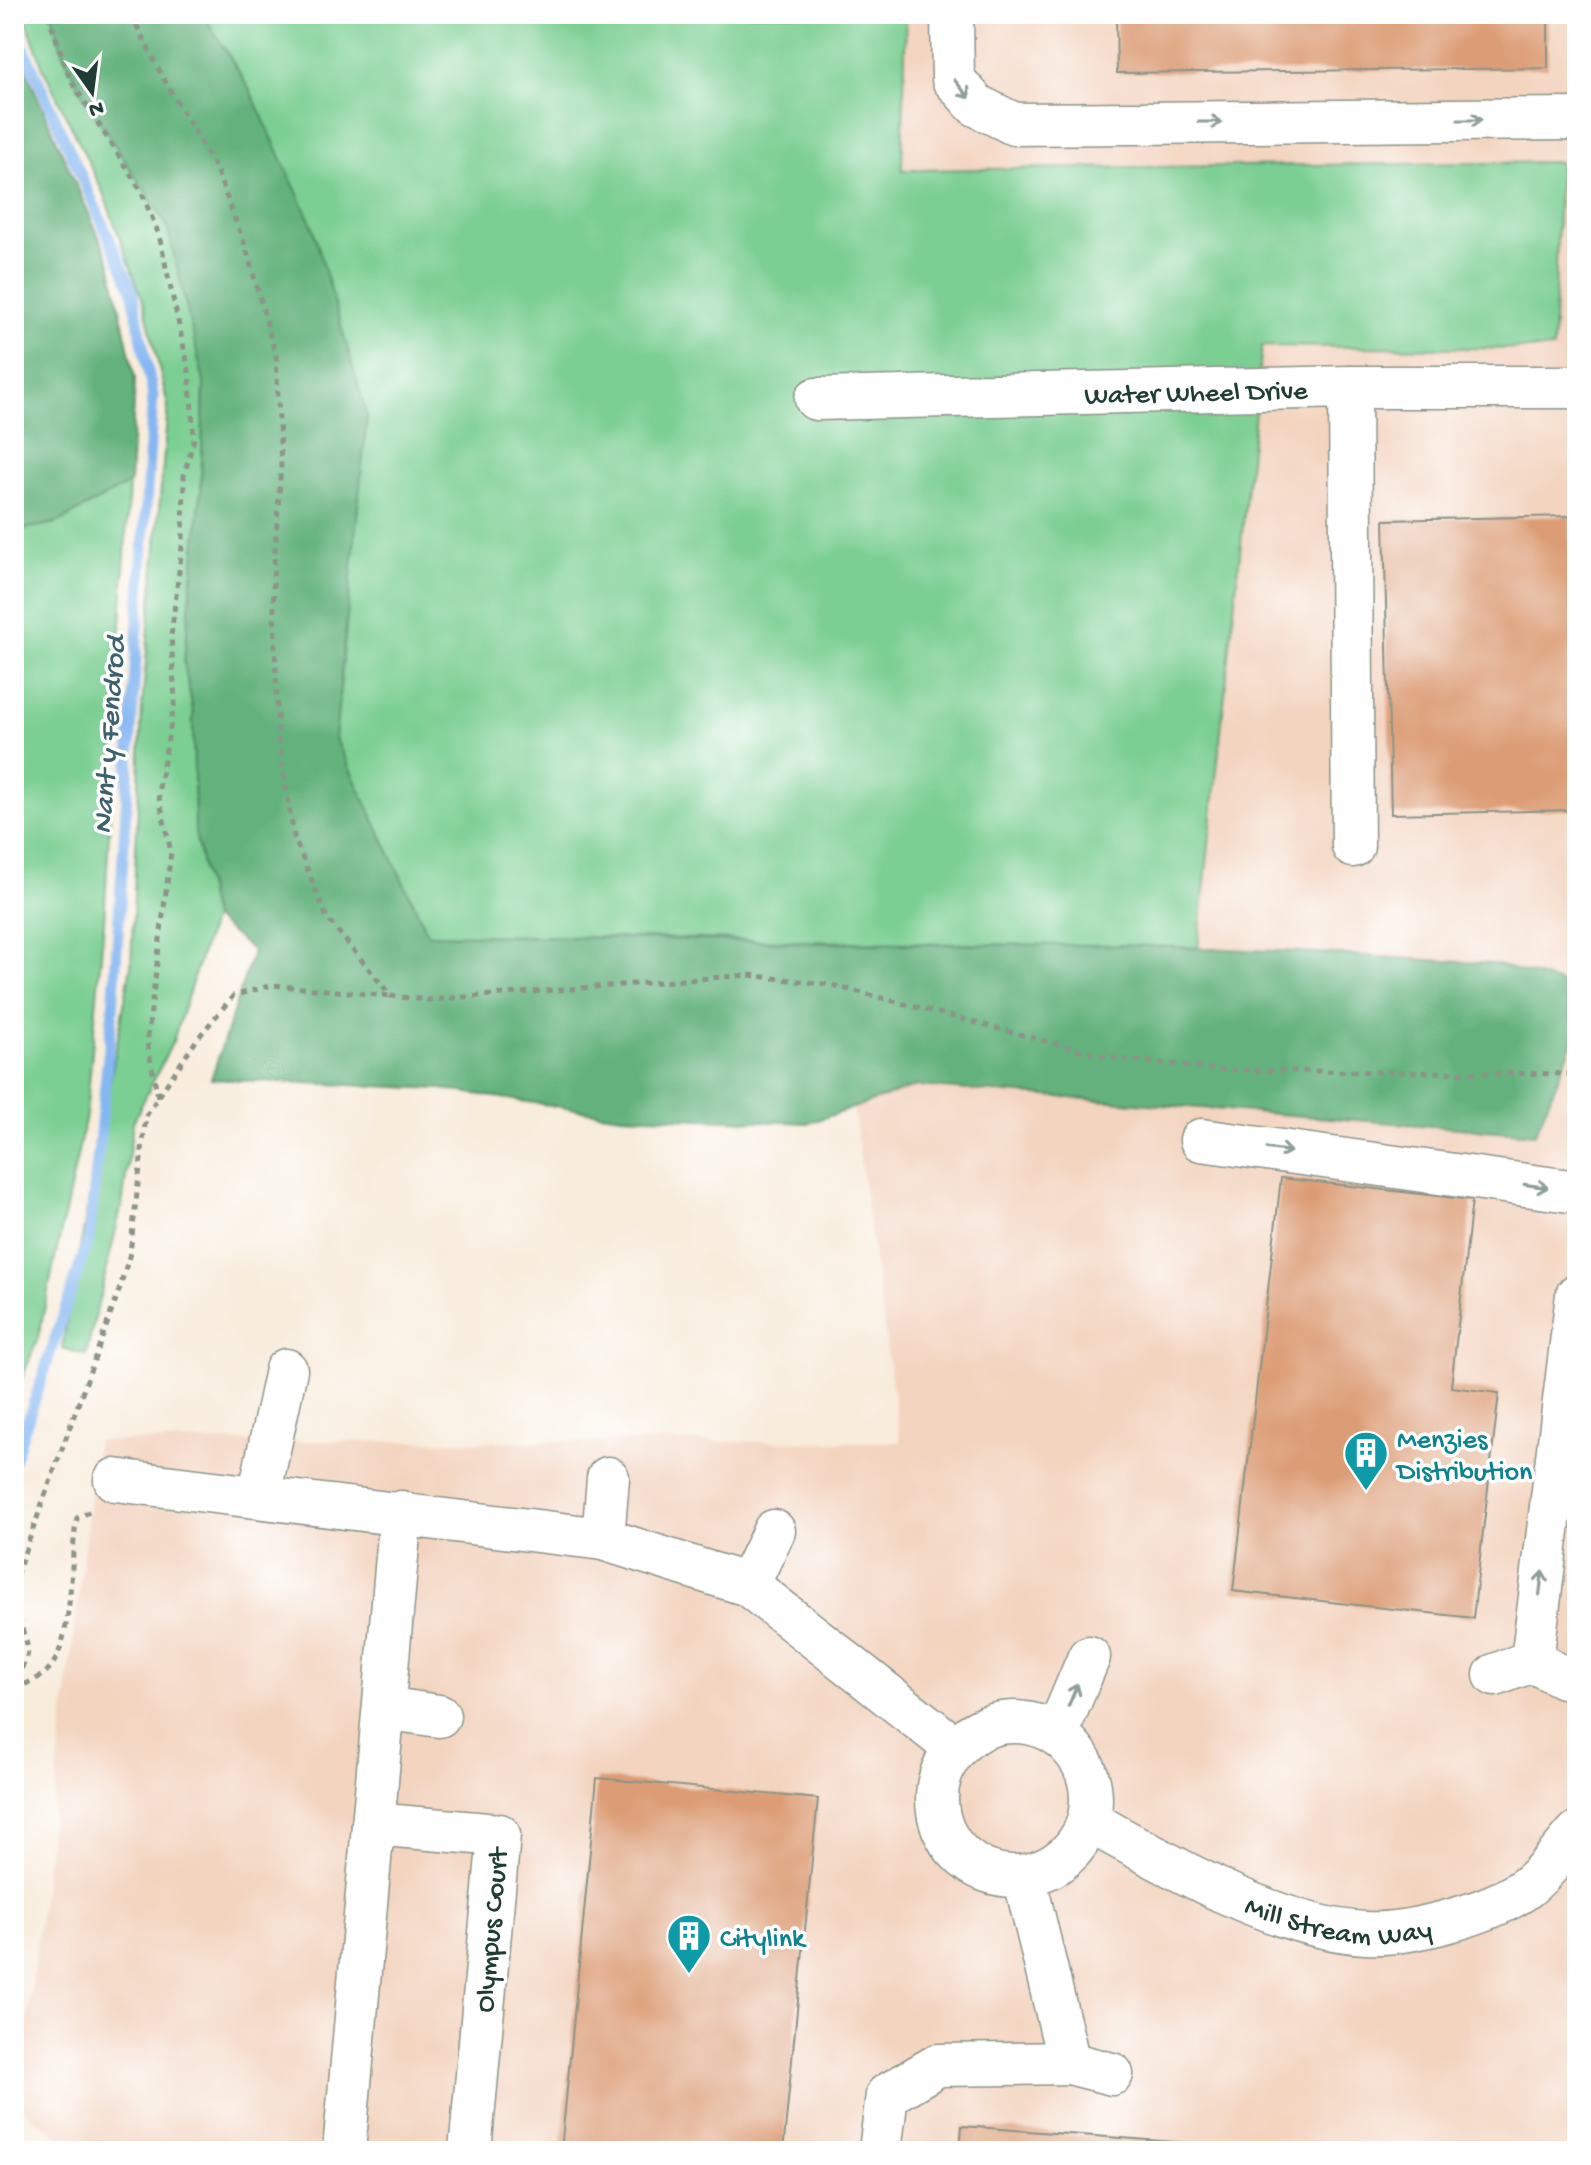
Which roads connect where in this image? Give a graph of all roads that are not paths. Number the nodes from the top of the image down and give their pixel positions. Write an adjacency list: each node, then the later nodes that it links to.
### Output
1 (952, 14): 2 (street, one-way to 2)
2 (1577, 119)
3 (1350, 387): 4 (street, Water Wheel Drive); 5 (street, Water Wheel Drive); 6 (street)
4 (1577, 387)
5 (816, 399)
6 (1353, 846)
7 (1201, 1140): 8 (street, one-way to 8)
8 (1577, 1192)
9 (1577, 1295): 19 (street, one-way to 9)
10 (286, 1370): 13 (street)
11 (608, 1478): 16 (street)
12 (115, 1480): 13 (street)
13 (259, 1496): 14 (street)
14 (401, 1512): 16 (street); 20 (street)
15 (774, 1531): 17 (street)
16 (603, 1539): 17 (street)
17 (748, 1585): 23 (street)
18 (1089, 1657): 22 (street, one-way to 18)
19 (1577, 1679)
20 (384, 1708): 21 (street); 25 (street)
21 (439, 1716)
22 (1057, 1733): 23 (street); 24 (street)
23 (955, 1748): 27 (street)
24 (1089, 1821): 26 (street, Mill Stream Way); 27 (street)
25 (373, 1824): 30 (street); 31 (street, Olympus Court)
26 (1577, 1833)
27 (1024, 1876): 28 (street)
28 (1069, 2063): 29 (street); 32 (street)
29 (1112, 2074)
30 (344, 2151)
31 (470, 2151)
32 (880, 2151)

